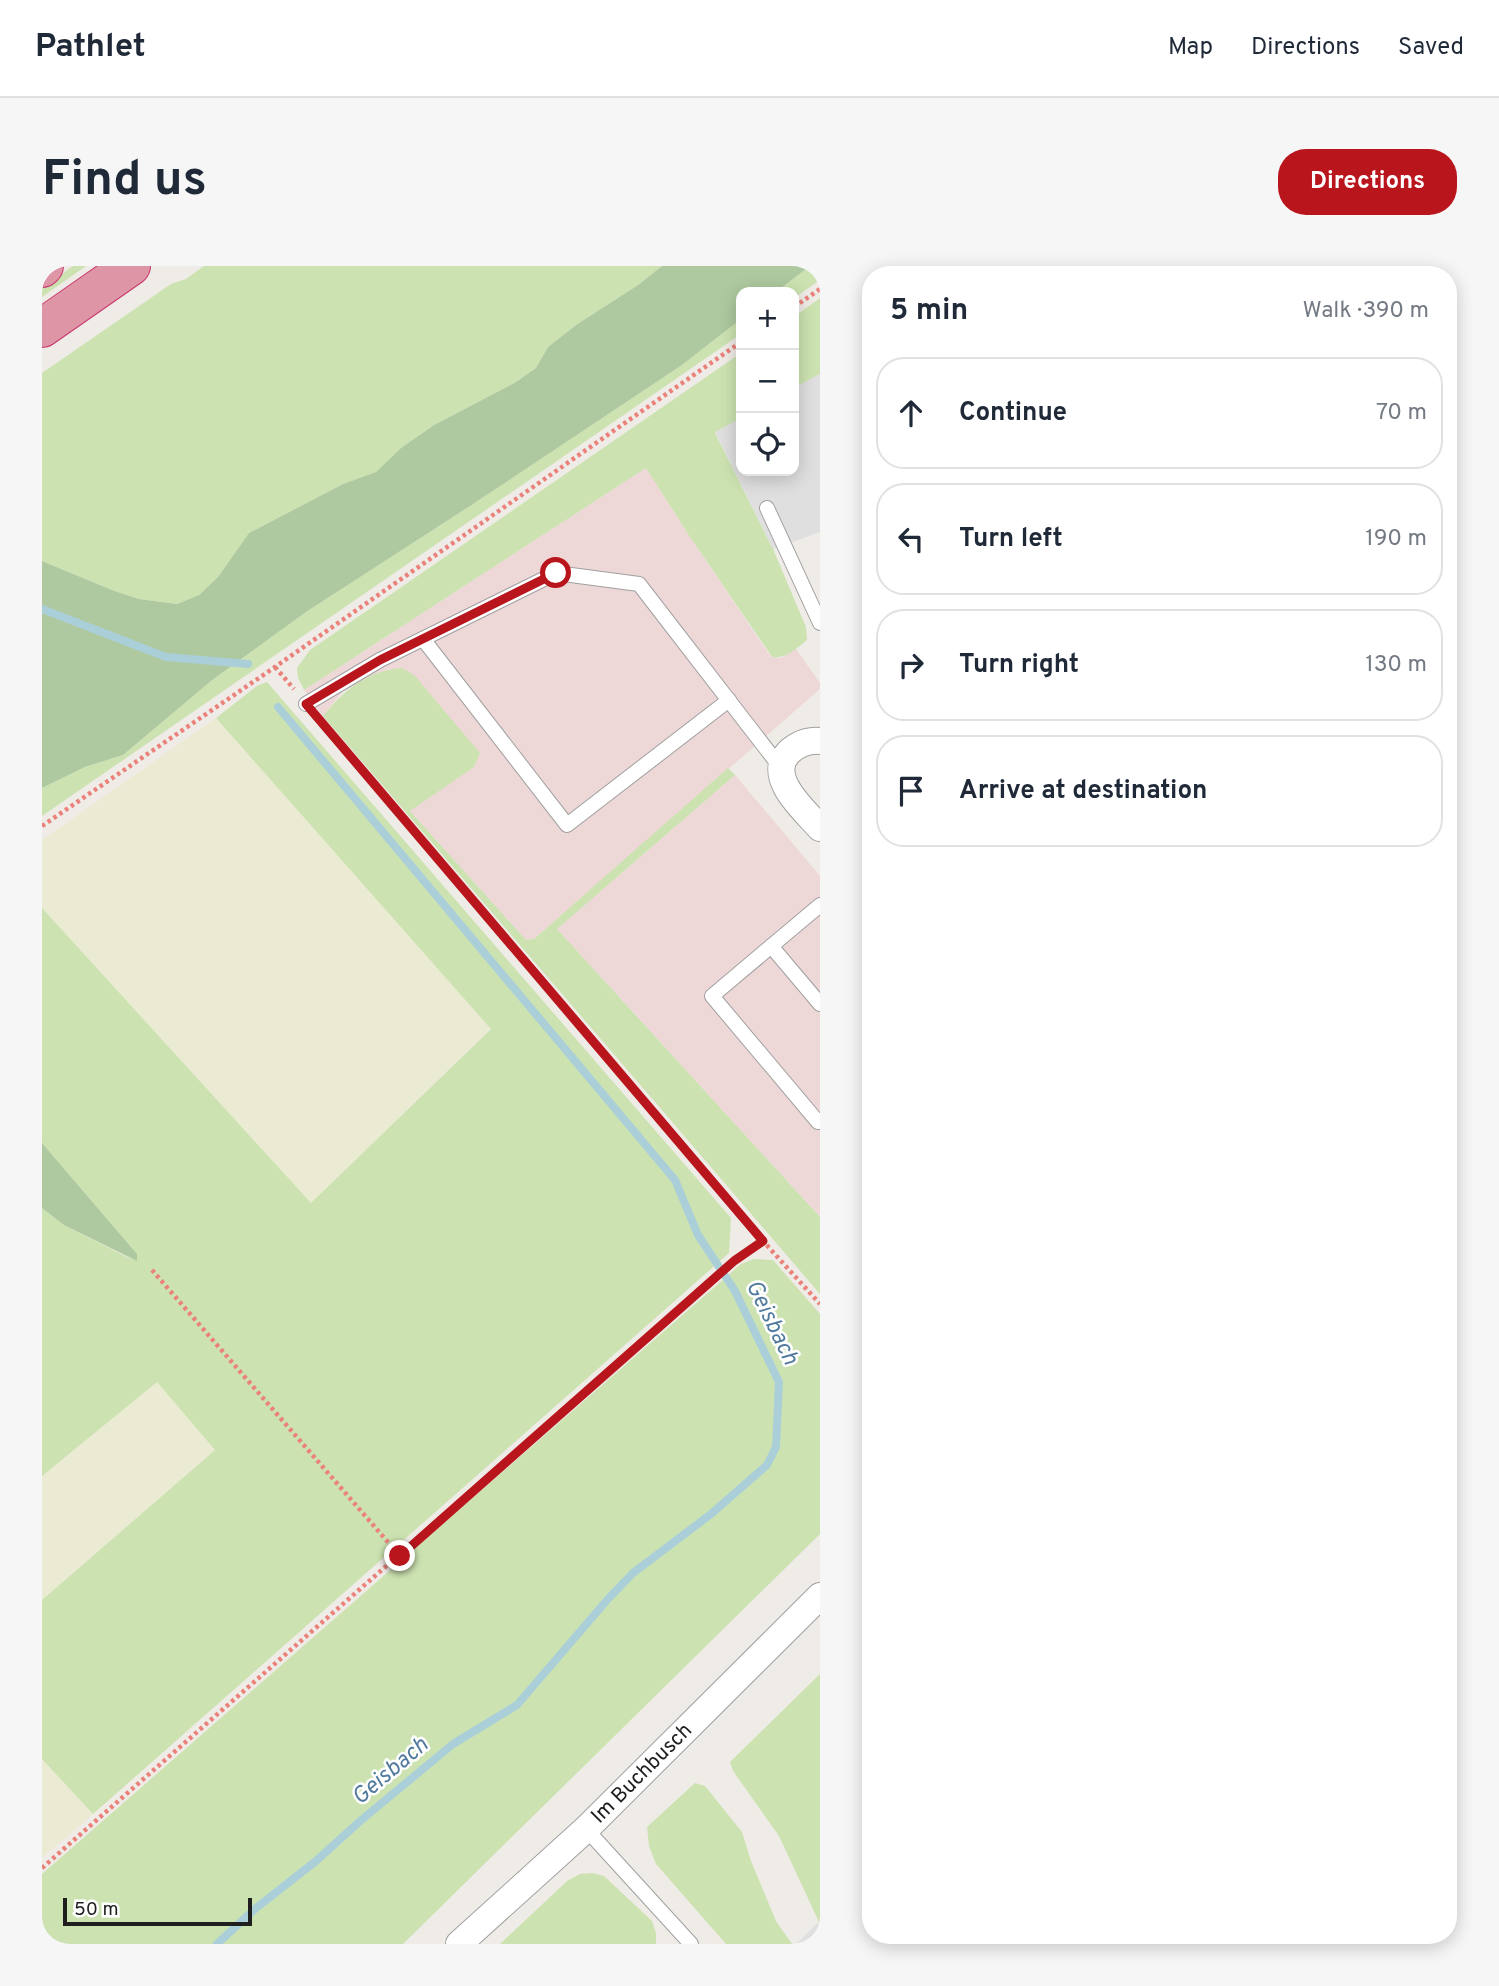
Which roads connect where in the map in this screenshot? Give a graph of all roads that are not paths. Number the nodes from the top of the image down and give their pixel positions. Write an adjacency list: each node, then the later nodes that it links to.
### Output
1 (131, 266): 2 (highway)
2 (42, 328)
3 (767, 508): 4 (lane)
4 (820, 623)
5 (424, 639): 6 (lane); 6 (lane); 7 (lane)
6 (729, 700): 9 (lane)
7 (306, 704)
8 (819, 738): 9 (street)
9 (781, 768): 10 (street)
10 (820, 828)
11 (820, 905): 12 (lane)
12 (771, 946): 13 (lane); 14 (lane)
13 (820, 1004)
14 (820, 1120)
15 (820, 1596): 16 (street, Im Buchbusch)
16 (586, 1829): 17 (lane); 18 (street, Im Buchbusch)
17 (687, 1943)
18 (459, 1944)

